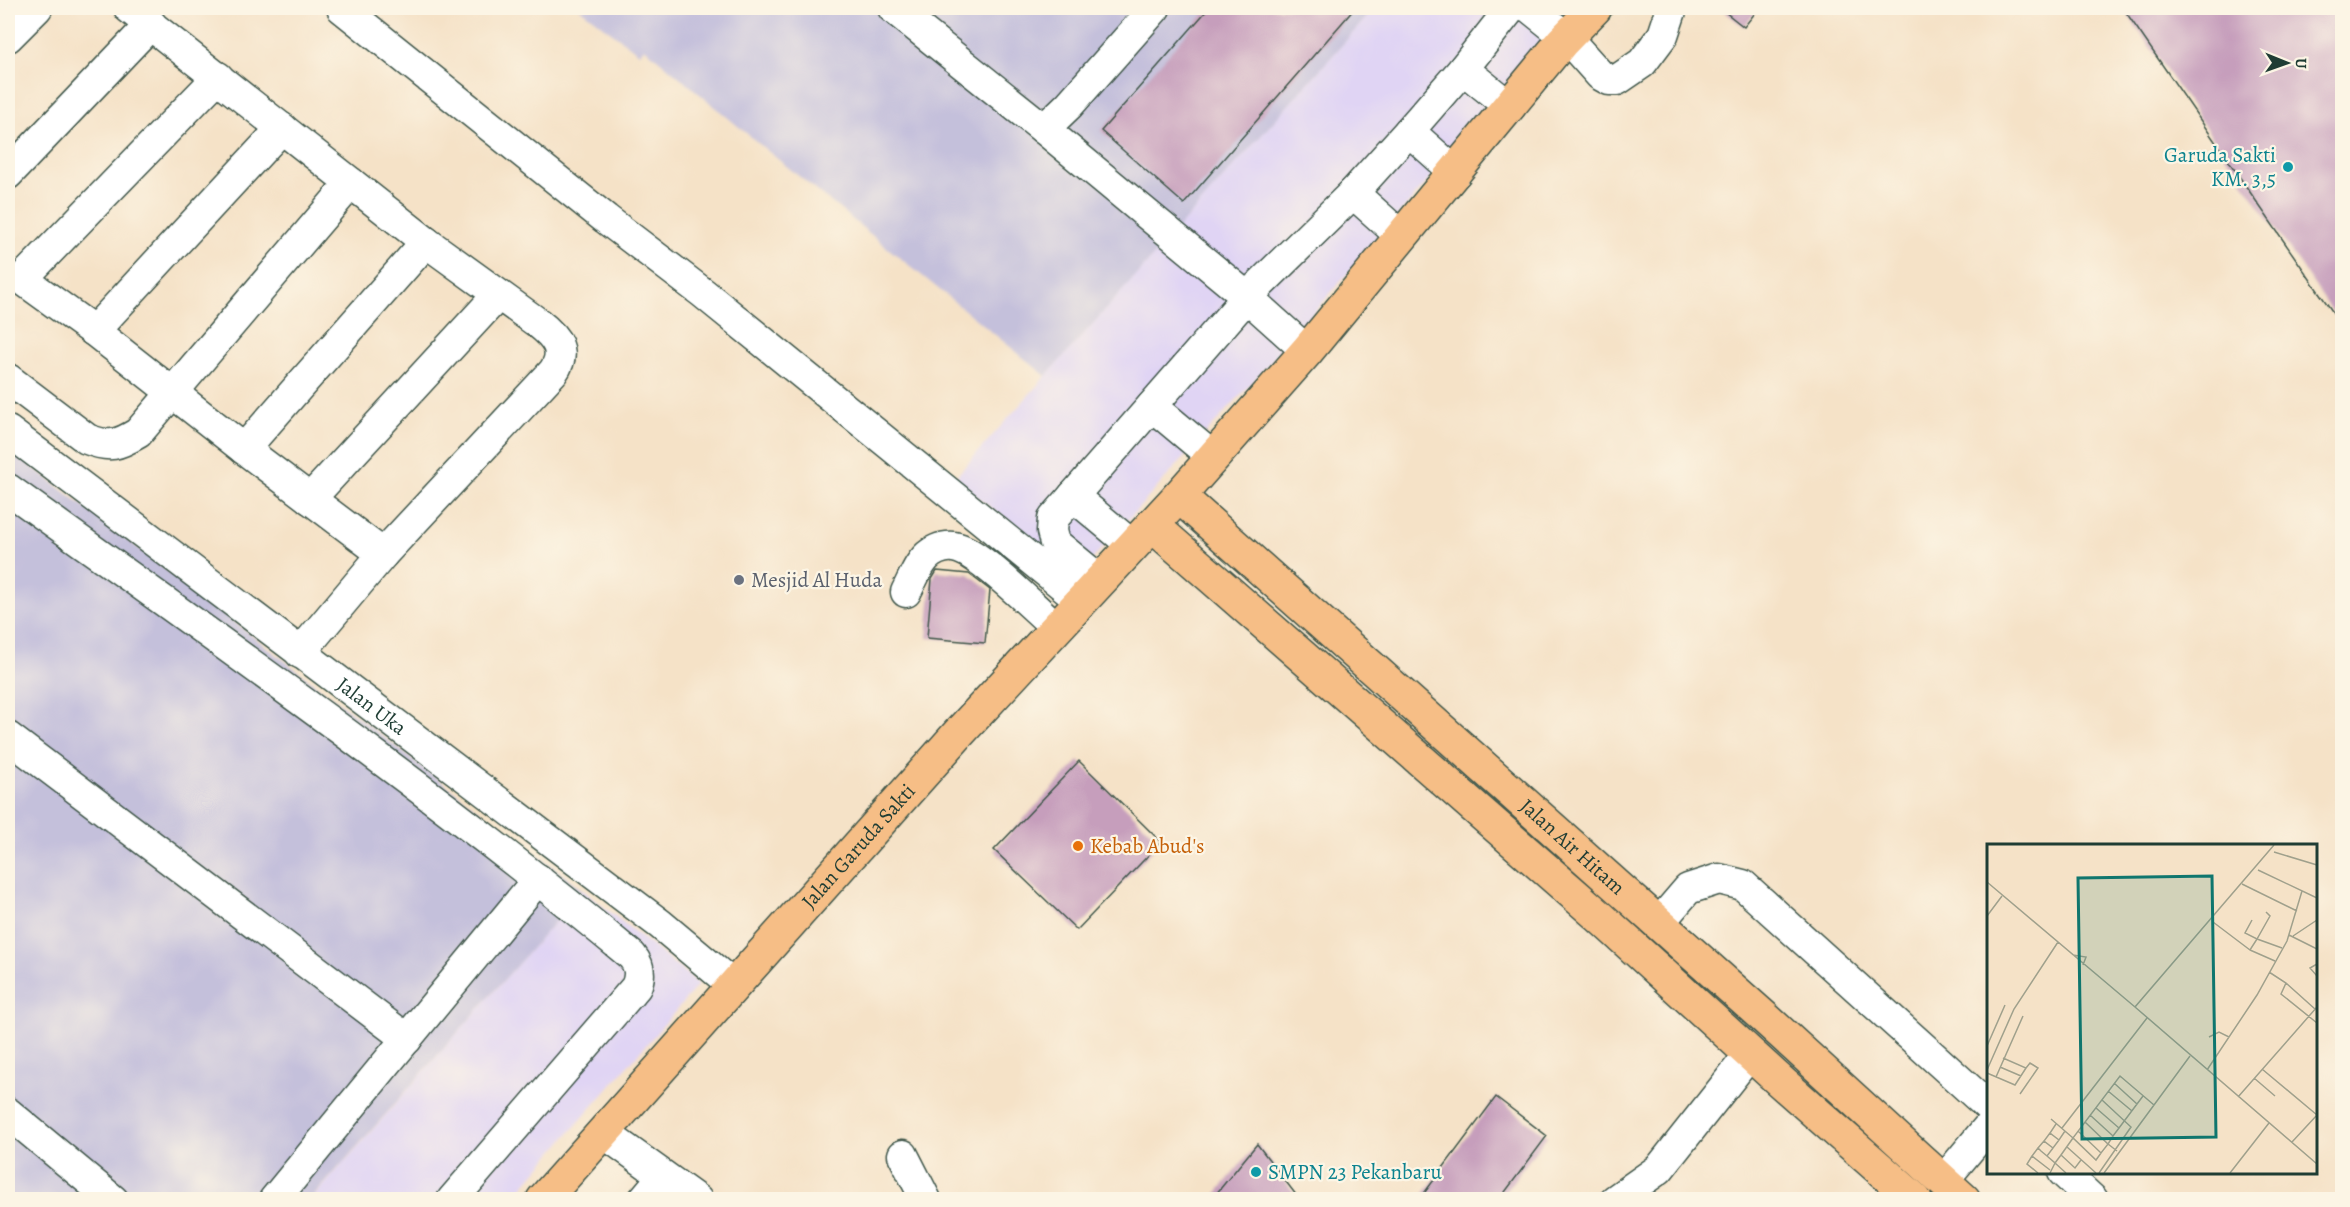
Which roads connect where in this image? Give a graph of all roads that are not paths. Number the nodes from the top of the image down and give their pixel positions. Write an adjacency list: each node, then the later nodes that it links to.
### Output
1 (37, 8): 10 (street)
2 (342, 8): 41 (street)
3 (893, 8): 16 (street)
4 (1155, 8): 16 (street)
5 (1510, 8): 12 (street)
6 (1530, 8): 11 (street)
7 (1595, 8): 11 (main road, Jalan Garuda Sakti)
8 (1672, 8): 11 (street)
9 (140, 16): 13 (street); 19 (street)
10 (8, 37)
11 (1566, 37): 14 (main road, Jalan Garuda Sakti)
12 (1463, 69): 14 (street); 17 (street)
13 (218, 77): 15 (street); 24 (street)
14 (1510, 106): 18 (main road, Jalan Garuda Sakti)
15 (282, 128): 20 (street); 27 (street)
16 (1044, 129): 26 (street)
17 (1409, 131): 18 (street); 21 (street)
18 (1456, 173): 22 (main road, Jalan Garuda Sakti)
19 (8, 174)
20 (351, 183): 23 (street); 30 (street)
21 (1353, 193): 22 (street); 26 (street)
22 (1402, 237): 28 (main road, Jalan Garuda Sakti)
23 (426, 242): 25 (street); 33 (street)
24 (15, 273): 27 (street)
25 (498, 295): 38 (street); 40 (street)
26 (1247, 297): 28 (street); 31 (street)
27 (94, 331): 30 (street)
28 (1307, 351): 34 (main road, Jalan Garuda Sakti)
29 (8, 379): 30 (street)
30 (173, 393): 33 (street)
31 (1152, 406): 34 (street); 36 (street)
32 (8, 431): 44 (street, Jalan Uka)
33 (244, 449): 38 (street)
34 (1213, 457): 37 (main road, Jalan Garuda Sakti)
35 (8, 489): 46 (street)
36 (1073, 496): 39 (street); 41 (street)
37 (1179, 496): 39 (main road, Jalan Garuda Sakti); 47 (main road, Jalan Air Hitam)
38 (310, 499): 40 (street)
39 (1143, 536): 41 (main road, Jalan Garuda Sakti); 50 (main road, Jalan Air Hitam)
40 (383, 554): 44 (street)
41 (1091, 591): 43 (main road, Jalan Garuda Sakti)
42 (906, 592): 43 (street)
43 (1056, 627): 48 (main road, Jalan Garuda Sakti)
44 (300, 653): 48 (street, Jalan Uka)
45 (8, 737): 49 (street)
46 (538, 879): 49 (street); 61 (street)
47 (1658, 924): 51 (street); 58 (main road, Jalan Air Hitam)
48 (734, 986): 54 (main road, Jalan Garuda Sakti)
49 (407, 1039): 60 (street)
50 (1750, 1054): 66 (street); 67 (main road, Jalan Air Hitam)
51 (1987, 1104)
52 (8, 1113): 59 (street)
53 (1987, 1131): 58 (street)
54 (604, 1134): 57 (street); 62 (main road, Jalan Garuda Sakti)
55 (903, 1155): 65 (street)
56 (2064, 1174): 68 (street)
57 (663, 1176): 63 (street); 64 (street)
58 (1954, 1190)
59 (113, 1200)
60 (274, 1200)
61 (452, 1200)
62 (543, 1200)
63 (643, 1200)
64 (697, 1200)
65 (926, 1200)
66 (1615, 1200)
67 (1915, 1200)
68 (2093, 1200)

